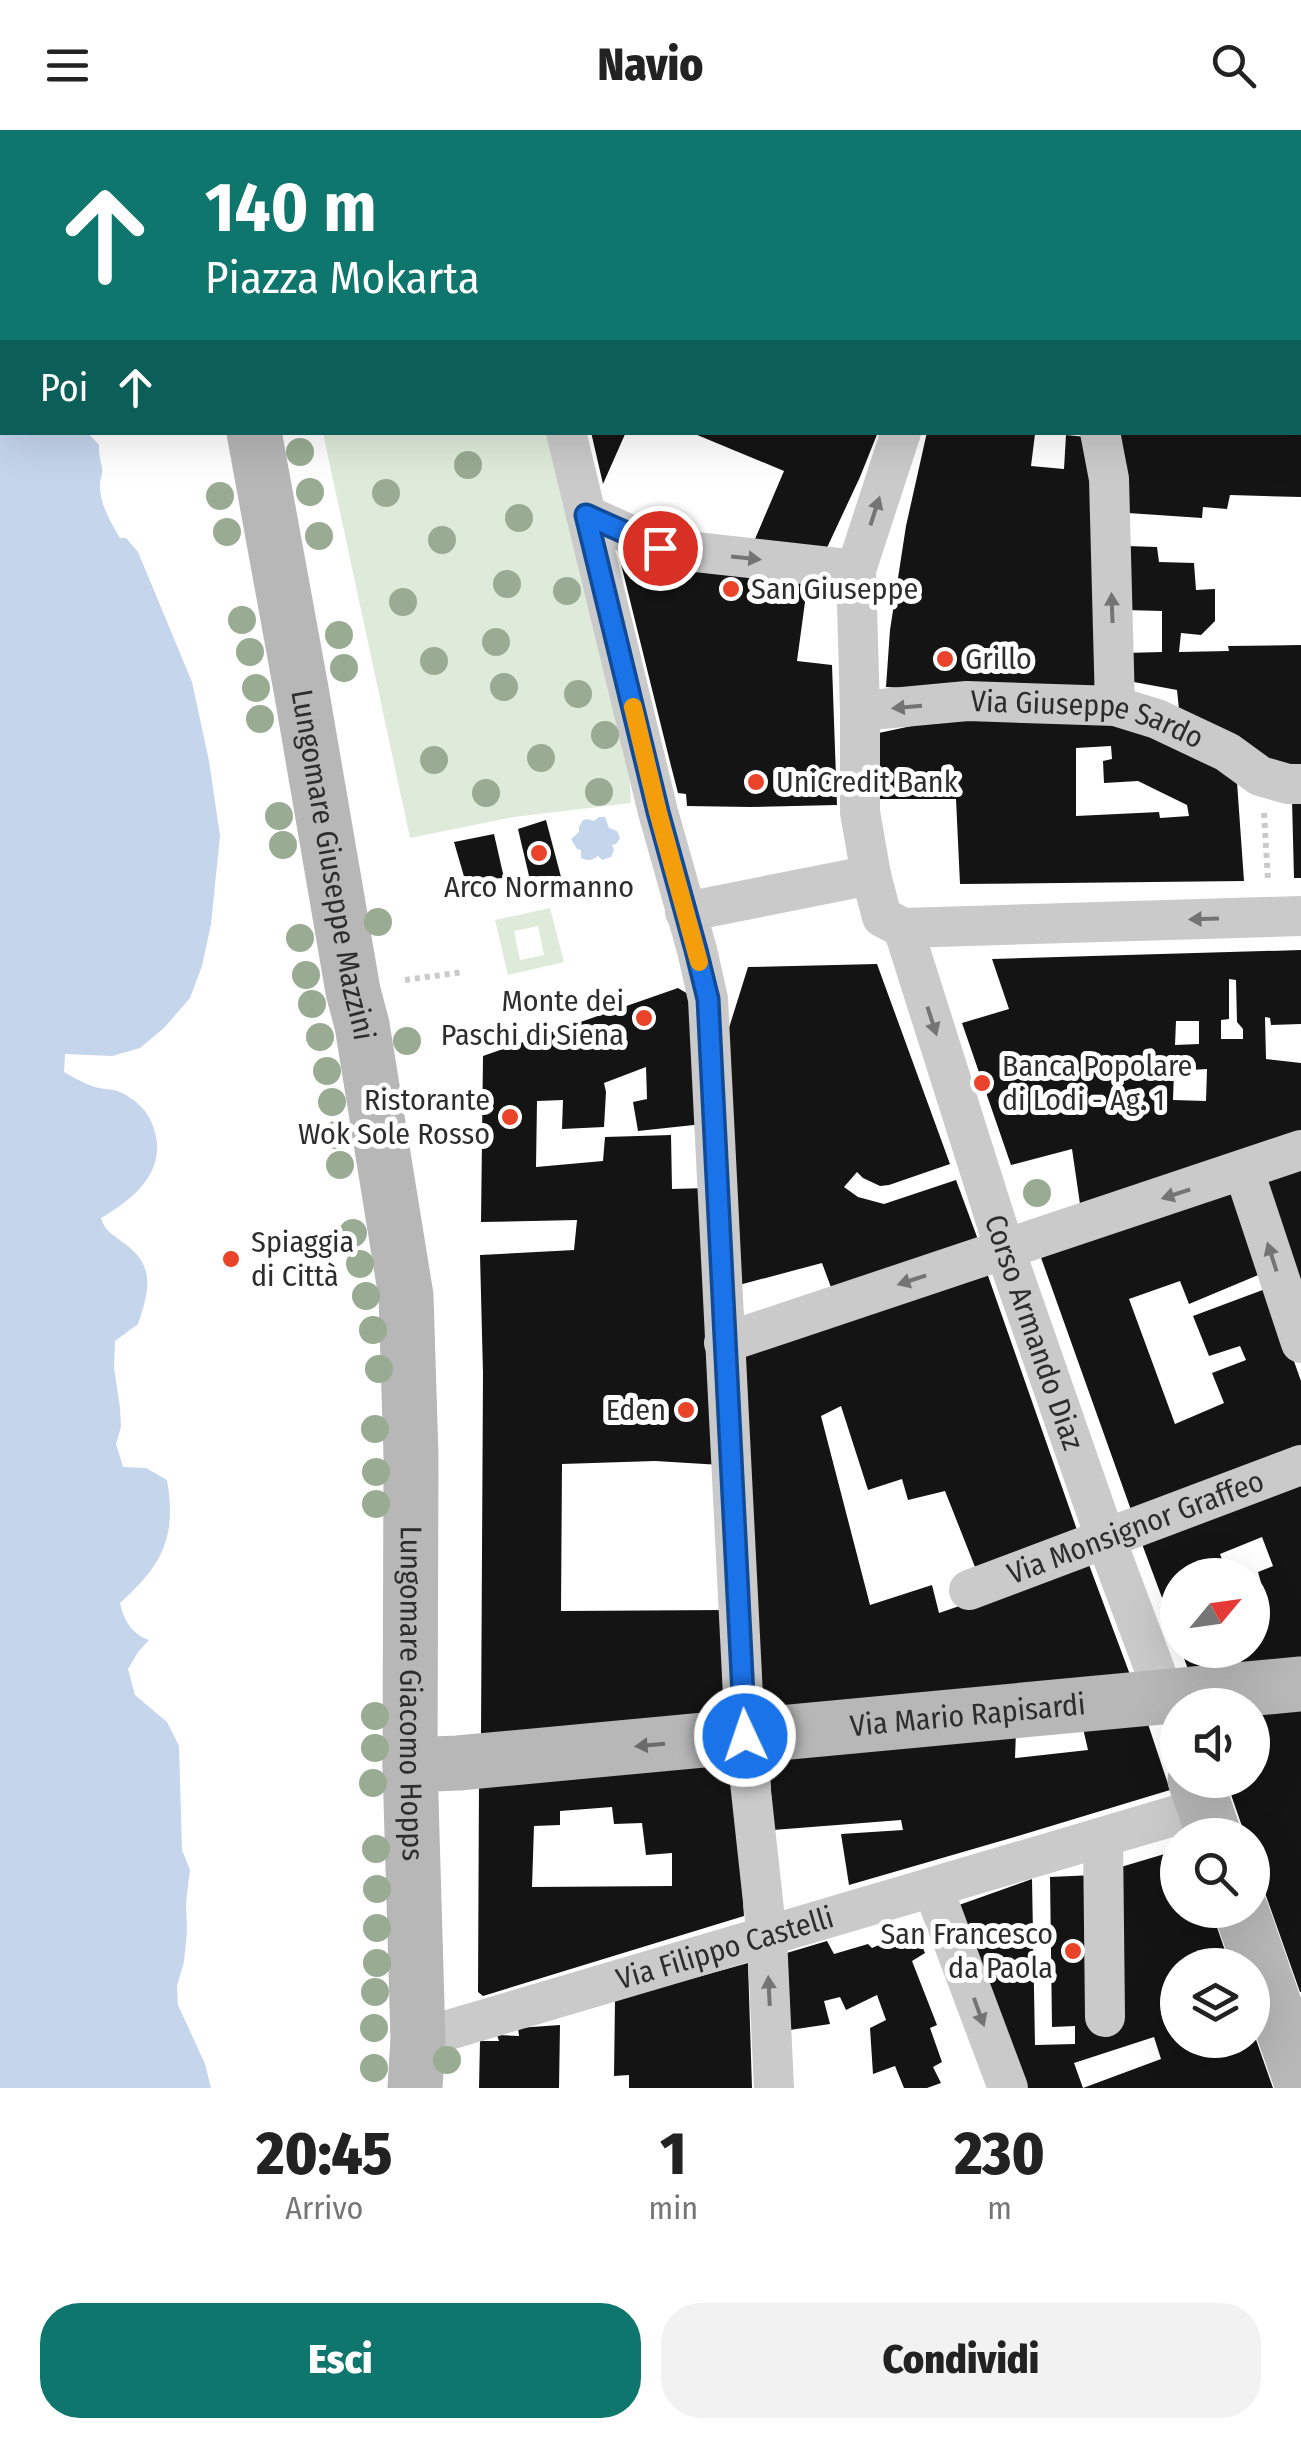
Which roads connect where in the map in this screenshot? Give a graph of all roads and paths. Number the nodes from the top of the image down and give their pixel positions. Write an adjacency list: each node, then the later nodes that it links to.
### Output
1 (255, 435): 20 (main road, Lungomare Giuseppe Mazzini)
2 (567, 435): 5 (street)
3 (899, 435): 6 (street, one-way to 3)
4 (1101, 435): 7 (street, one-way to 4)
5 (586, 515): 6 (street, one-way to 6); 13 (street)
6 (856, 570): 8 (street)
7 (1115, 706): 8 (street, Via Giuseppe Sardo, one-way to 8); 9 (street, Via Giuseppe Sardo)
8 (860, 711): 11 (street)
9 (1260, 776): 10 (street, Via Giuseppe Sardo); 12 (path)
10 (1301, 784)
11 (870, 874): 13 (street); 14 (street)
12 (1284, 916): 14 (street, one-way to 14)
13 (687, 918): 21 (street)
14 (903, 928): 19 (street, Corso Armando Diaz, one-way to 19)
15 (463, 972): 16 (path)
16 (404, 980)
17 (1301, 1150): 18 (street)
18 (1244, 1171): 19 (street, one-way to 19); 22 (street, one-way to 18)
19 (1004, 1250): 21 (street, one-way to 21); 24 (street, Corso Armando Diaz)
20 (406, 1296): 31 (main road, Lungomare Giacomo Hopps)
21 (724, 1343): 30 (street)
22 (1301, 1344)
23 (1301, 1465): 24 (street, Via Monsignor Graffeo)
24 (1106, 1537): 25 (street, Via Monsignor Graffeo); 27 (street, Corso Armando Diaz)
25 (969, 1590)
26 (1301, 1684): 28 (main road, Via Mario Rapisardi)
27 (1161, 1688)
28 (1270, 1691)
29 (1160, 1715): 30 (main road, Via Mario Rapisardi)
30 (745, 1736): 31 (main road, Via Mario Rapisardi, one-way to 31); 36 (street)
31 (410, 1765): 38 (main road, Lungomare Giacomo Hopps)
32 (1204, 1808): 33 (street, Via Filippo Castelli)
33 (1102, 1837): 34 (street, Via Filippo Castelli); 37 (street)
34 (933, 1888): 36 (street, Via Filippo Castelli); 41 (street, one-way to 41)
35 (1246, 1928): 39 (main road)
36 (766, 1938): 38 (street, Via Filippo Castelli); 40 (street, one-way to 36)
37 (1106, 2018)
38 (416, 2063)
39 (1301, 2081)
40 (774, 2088)
41 (1008, 2088)

